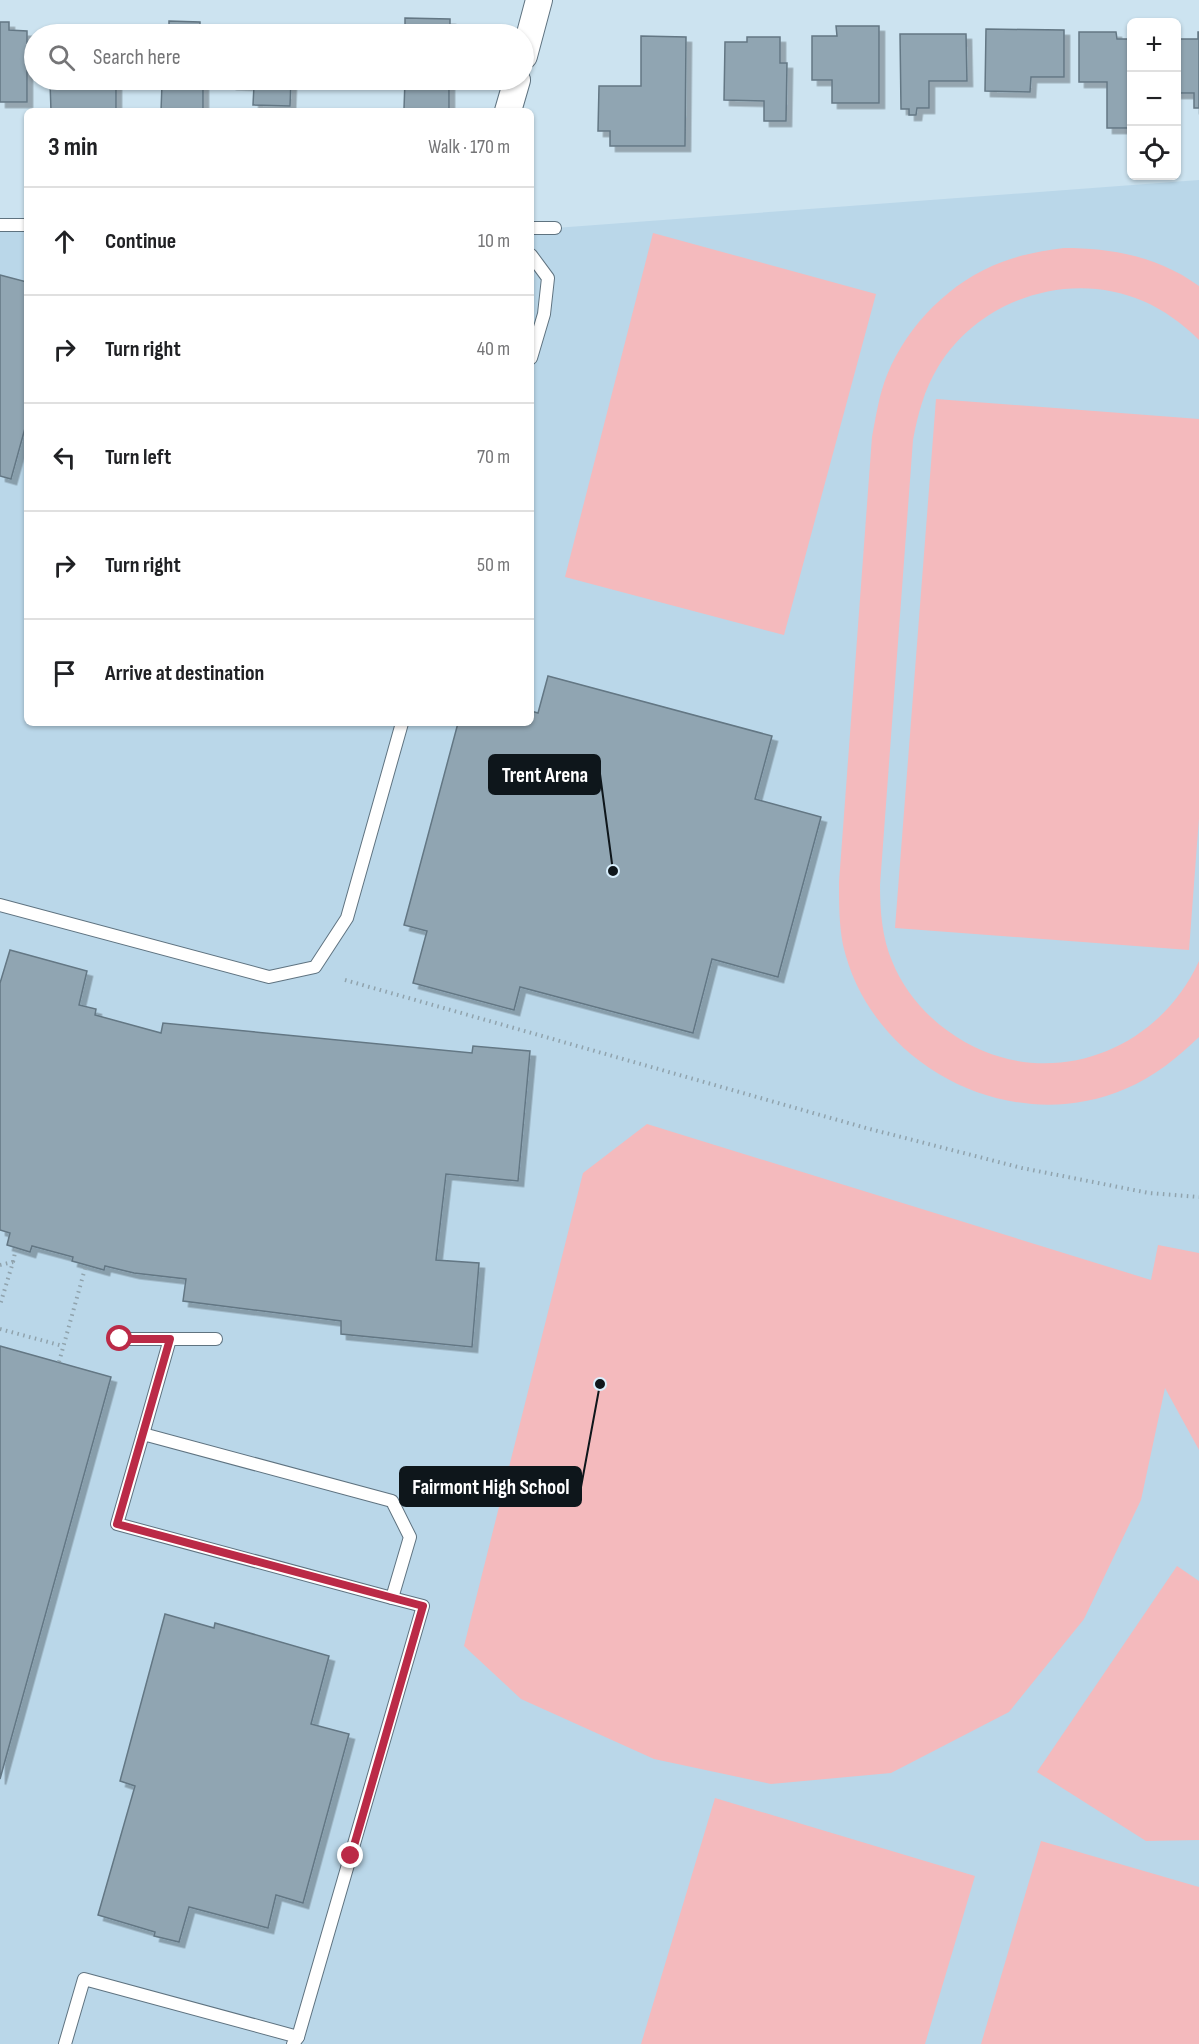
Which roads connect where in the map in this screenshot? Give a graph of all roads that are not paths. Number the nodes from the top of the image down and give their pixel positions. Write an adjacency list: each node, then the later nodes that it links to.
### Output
1 (539, 0): 2 (street)
2 (533, 24)
3 (514, 90): 4 (street)
4 (509, 108)
5 (0, 225): 6 (lane)
6 (24, 225)
7 (534, 228): 8 (lane)
8 (555, 228)
9 (534, 259): 10 (lane)
10 (534, 348)
11 (401, 726): 12 (lane)
12 (0, 905)
13 (120, 1339): 14 (lane)
14 (170, 1339): 15 (lane); 16 (lane)
15 (216, 1339)
16 (143, 1434): 17 (lane); 17 (lane)
17 (392, 1598): 18 (lane)
18 (296, 2040): 19 (lane)
19 (65, 2044)

